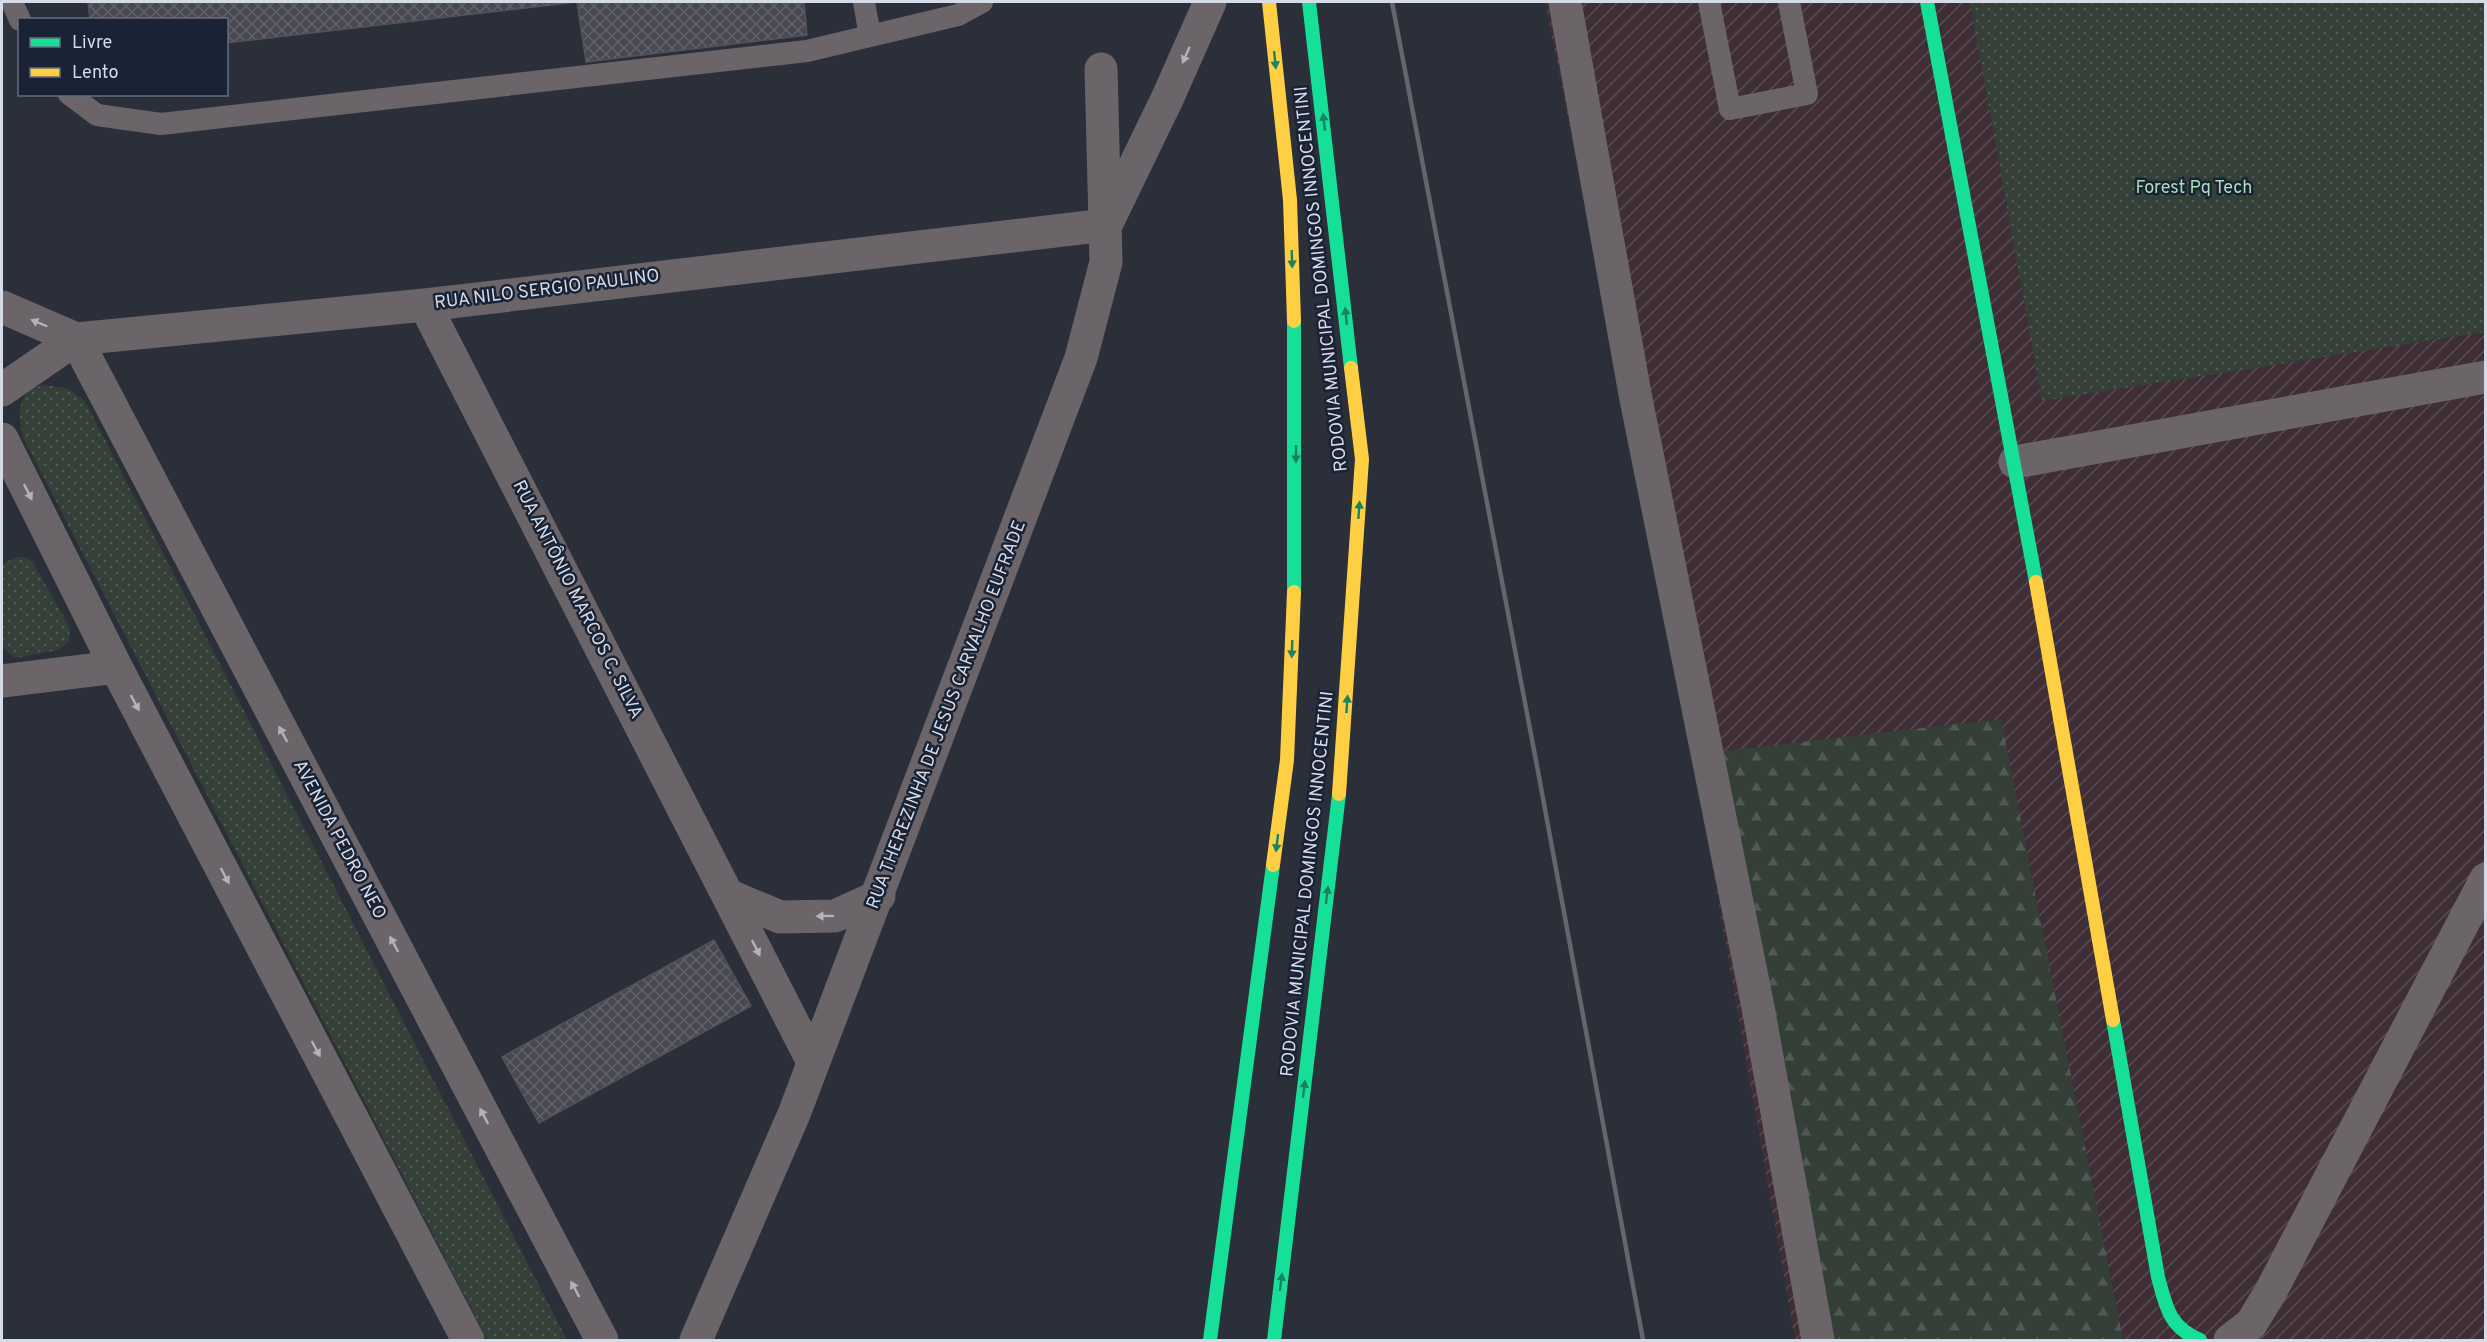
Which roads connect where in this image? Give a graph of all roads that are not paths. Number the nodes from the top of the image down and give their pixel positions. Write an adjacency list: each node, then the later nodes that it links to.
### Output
1 (864, 2): 10 (lane)
2 (982, 2): 10 (lane)
3 (1210, 2): 13 (street, one-way to 13)
4 (1269, 2): 30 (main road, RODOVIA MUNICIPAL DOMINGOS INNOCENTINI, one-way to 30)
5 (1309, 2): 31 (main road, RODOVIA MUNICIPAL DOMINGOS INNOCENTINI, one-way to 5)
6 (1565, 2): 32 (street)
7 (1709, 2): 8 (lane)
8 (1789, 2)
9 (1928, 2): 20 (main road)
10 (870, 36): 12 (lane)
11 (1101, 69): 13 (street, RUA THEREZINHA DE JESUS CARVALHO EUFRADE)
12 (72, 96)
13 (1106, 225): 14 (street, RUA NILO SERGIO PAULINO); 25 (street, RUA THEREZINHA DE JESUS CARVALHO EUFRADE)
14 (425, 304): 16 (street, RUA NILO SERGIO PAULINO); 24 (street, RUA ANTÔNIO MARCOS C. SILVA)
15 (2, 307): 16 (street, one-way to 15)
16 (76, 339): 18 (street, RUA NILO SERGIO PAULINO); 28 (street, AVENIDA PEDRO NEO, one-way to 16)
17 (2486, 377): 20 (street)
18 (2, 390)
19 (2, 440): 21 (street, one-way to 21)
20 (2015, 462): 33 (main road)
21 (116, 667): 22 (street); 27 (street, one-way to 27)
22 (2, 681)
23 (2486, 879): 34 (street)
24 (730, 896): 25 (street, one-way to 24); 26 (street, RUA ANTÔNIO MARCOS C. SILVA, one-way to 26)
25 (879, 896): 26 (street, RUA THEREZINHA DE JESUS CARVALHO EUFRADE)
26 (813, 1062): 29 (street, RUA THEREZINHA DE JESUS CARVALHO EUFRADE)
27 (468, 1341)
28 (602, 1341)
29 (696, 1341)
30 (1210, 1341)
31 (1274, 1341)
32 (1818, 1341)
33 (2200, 1341)
34 (2230, 1341)

